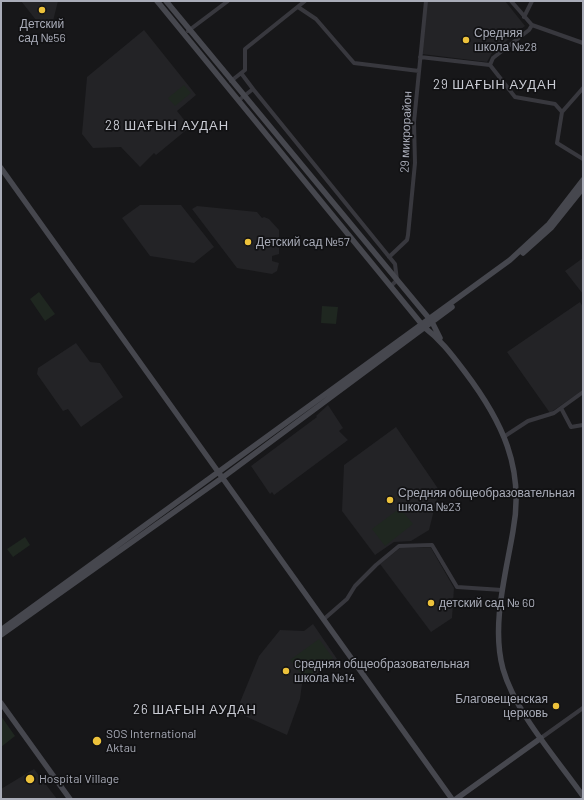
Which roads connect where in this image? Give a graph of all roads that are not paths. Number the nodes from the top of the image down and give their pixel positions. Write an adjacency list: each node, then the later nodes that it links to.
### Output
1 (157, 1): 11 (main road)
2 (166, 1): 11 (main road)
3 (228, 1): 11 (street)
4 (305, 1): 8 (street)
5 (426, 1): 13 (street, 29 микрорайон)
6 (511, 1): 9 (street)
7 (532, 1): 9 (street)
8 (298, 7): 15 (street); 16 (street)
9 (524, 17): 10 (street)
10 (532, 25): 12 (street); 14 (street)
11 (187, 31): 17 (main road); 20 (main road)
12 (583, 43)
13 (420, 57): 14 (street); 15 (street, 29 микрорайон)
14 (490, 65): 21 (street)
15 (419, 71): 26 (street, 29 микрорайон)
16 (241, 73): 17 (street); 18 (street)
17 (231, 81): 20 (main road)
18 (253, 88): 20 (street); 26 (street)
19 (583, 88): 21 (street)
20 (242, 98): 28 (main road); 29 (main road)
21 (562, 112): 22 (street)
22 (583, 159)
23 (1, 168): 37 (main road)
24 (583, 180): 27 (main road)
25 (583, 188): 27 (main road)
26 (389, 257): 28 (street)
27 (498, 270): 30 (main road)
28 (397, 280): 29 (street); 30 (main road)
29 (391, 286): 31 (main road)
30 (431, 320): 31 (main road); 32 (main road)
31 (423, 325): 32 (main road); 37 (main road); 38 (main road)
32 (440, 340): 36 (main road)
33 (583, 392): 34 (street)
34 (561, 408): 35 (street); 36 (street)
35 (583, 425)
36 (505, 436): 39 (main road)
37 (218, 472): 38 (main road); 41 (main road)
38 (222, 478): 40 (main road); 42 (main road)
39 (502, 590): 40 (street); 45 (main road)
40 (324, 619): 48 (main road)
41 (1, 630)
42 (1, 635)
43 (1, 703): 47 (main road)
44 (583, 708): 45 (street)
45 (541, 738): 46 (main road); 49 (main road)
46 (583, 796)
47 (70, 799)
48 (452, 799)
49 (456, 799)

